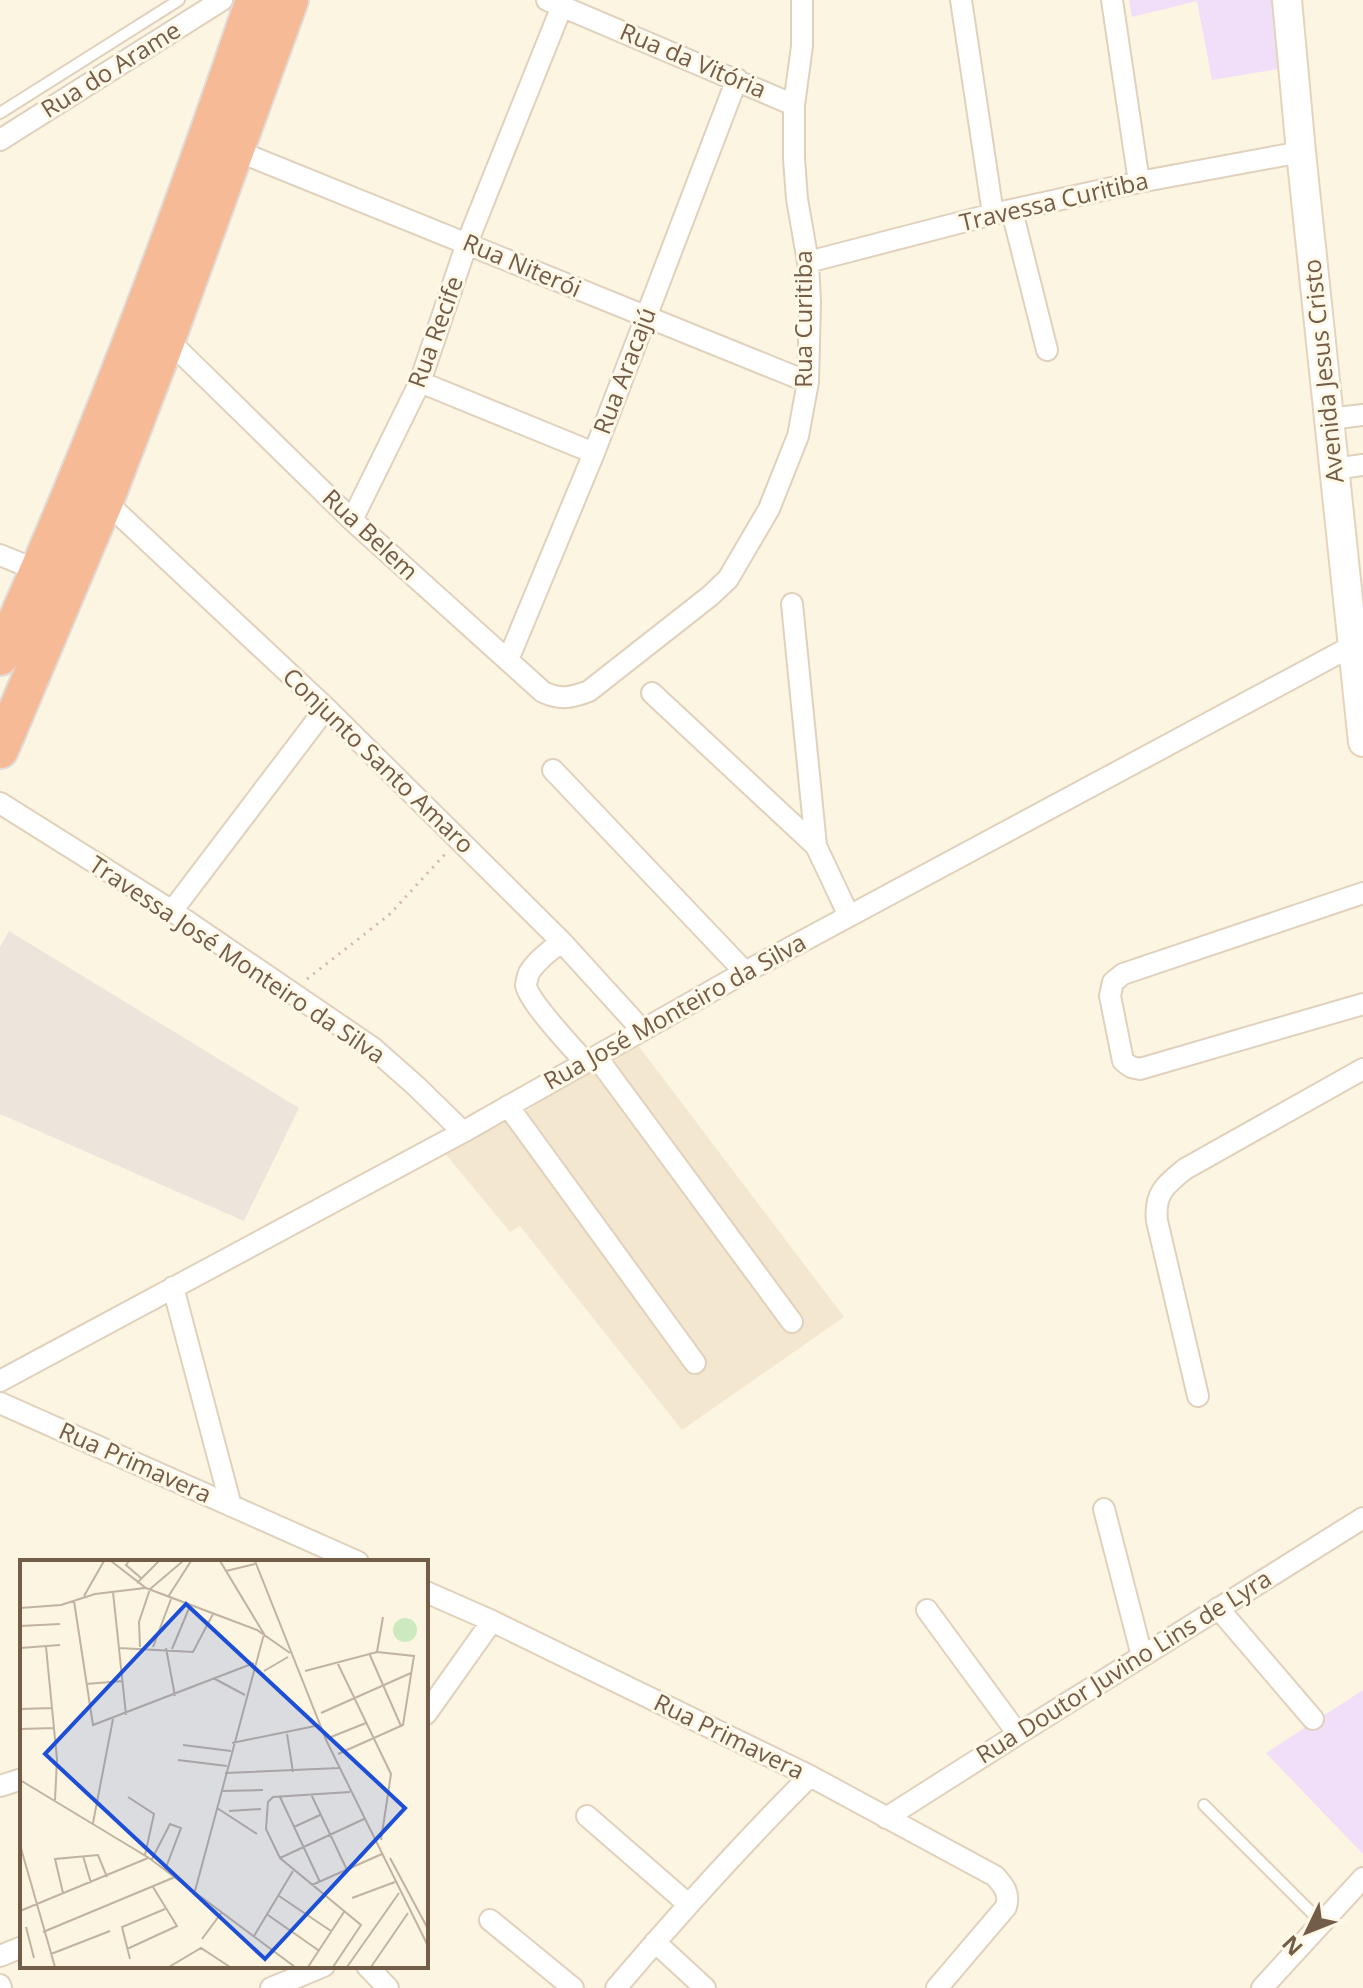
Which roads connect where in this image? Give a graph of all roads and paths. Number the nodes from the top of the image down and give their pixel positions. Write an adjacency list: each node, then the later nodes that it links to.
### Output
1 (179, 0): 12 (lane)
2 (222, 0): 13 (street, Rua do Arame)
3 (254, 0): 33 (highway)
4 (290, 0): 14 (highway)
5 (802, 0): 11 (street, Rua Curitiba)
6 (961, 0): 17 (street)
7 (1112, 0): 16 (street)
8 (1287, 0): 15 (main road, Avenida Jesus Cristo)
9 (555, 3): 10 (street, Rua da Vitória); 18 (street, Rua Recife)
10 (737, 79): 11 (street, Rua da Vitória); 20 (street, Rua Aracajú)
11 (794, 105): 19 (street, Rua Curitiba)
12 (0, 113)
13 (0, 140)
14 (235, 150): 18 (street, Rua Niterói); 21 (highway)
15 (1301, 152): 16 (street, Travessa Curitiba); 26 (main road, Avenida Jesus Cristo)
16 (1139, 182): 17 (street, Travessa Curitiba)
17 (1003, 213): 19 (street, Travessa Curitiba); 22 (street)
18 (467, 243): 20 (street, Rua Niterói); 23 (street, Rua Recife)
19 (808, 262): 24 (street, Rua Curitiba)
20 (646, 317): 24 (street, Rua Niterói); 27 (street, Rua Aracajú)
21 (167, 339): 30 (highway); 31 (street, Rua Belem)
22 (1047, 350)
23 (420, 382): 27 (street); 31 (street, Rua Recife)
24 (808, 382): 38 (street, Rua Curitiba)
25 (1363, 415): 26 (street)
26 (1329, 419): 29 (main road, Avenida Jesus Cristo)
27 (594, 453): 37 (street, Rua Aracajú)
28 (1363, 465): 29 (street)
29 (1334, 469): 35 (main road, Avenida Jesus Cristo)
30 (105, 501): 40 (street, Conjunto Santo Amaro); 42 (highway)
31 (352, 520): 37 (street, Rua Belem)
32 (0, 555): 33 (street)
33 (39, 571): 36 (highway)
34 (792, 604): 46 (street)
35 (1352, 646): 41 (main road, Avenida Jesus Cristo); 49 (street, Rua José Monteiro da Silva)
36 (0, 657)
37 (508, 660): 38 (street, Rua Belem)
38 (589, 691)
39 (652, 693): 46 (street)
40 (326, 708): 45 (street, Conjunto Santo Amaro); 48 (street)
41 (1363, 742)
42 (0, 750)
43 (553, 770): 51 (street)
44 (0, 803): 48 (street, Travessa José Monteiro da Silva)
45 (459, 840): 50 (street, Conjunto Santo Amaro); 52 (path)
46 (816, 846): 49 (street)
47 (1363, 893): 53 (street)
48 (172, 911): 52 (street, Travessa José Monteiro da Silva)
49 (849, 916): 51 (street, Rua José Monteiro da Silva)
50 (561, 941): 54 (street, Conjunto Santo Amaro); 55 (street)
51 (745, 972): 54 (street, Rua José Monteiro da Silva)
52 (291, 991): 58 (street, Travessa José Monteiro da Silva)
53 (1363, 1004)
54 (642, 1030): 55 (street, Rua José Monteiro da Silva)
55 (592, 1058): 57 (street, Rua José Monteiro da Silva); 60 (street)
56 (1363, 1069): 63 (street)
57 (508, 1106): 58 (street, Rua José Monteiro da Silva); 61 (street)
58 (463, 1132): 59 (street, Rua José Monteiro da Silva)
59 (173, 1287): 62 (street, Rua José Monteiro da Silva); 65 (street)
60 (792, 1322)
61 (695, 1363)
62 (0, 1381)
63 (1198, 1396)
64 (0, 1403): 65 (street, Rua Primavera)
65 (231, 1506): 68 (street, Rua Primavera)
66 (1104, 1509): 73 (street)
67 (1363, 1518): 70 (street, Rua Doutor Juvino Lins de Lyra)
68 (353, 1560)
69 (428, 1593): 72 (street, Rua Primavera)
70 (1218, 1608): 73 (street, Rua Doutor Juvino Lins de Lyra); 75 (street)
71 (927, 1610): 76 (street)
72 (492, 1621): 74 (street); 77 (street, Rua Primavera)
73 (1142, 1656): 76 (street, Rua Doutor Juvino Lins de Lyra)
74 (428, 1711)
75 (1313, 1719)
76 (1018, 1734): 82 (street, Rua Doutor Juvino Lins de Lyra)
77 (810, 1776): 82 (street, Rua Primavera); 84 (street)
78 (20, 1780): 79 (street)
79 (0, 1786)
80 (1204, 1805): 86 (lane)
81 (587, 1816): 84 (street)
82 (886, 1818): 97 (street, Rua Primavera)
83 (1363, 1878): 86 (street)
84 (688, 1904): 87 (street)
85 (490, 1920): 94 (street)
86 (1321, 1922): 98 (street)
87 (655, 1942): 95 (street); 96 (street)
88 (20, 1948): 89 (street)
89 (0, 1956)
90 (319, 1968): 92 (street)
91 (369, 1968): 93 (street)
92 (271, 1988)
93 (388, 1988)
94 (573, 1988)
95 (616, 1988)
96 (705, 1988)
97 (937, 1988)
98 (1262, 1988)

